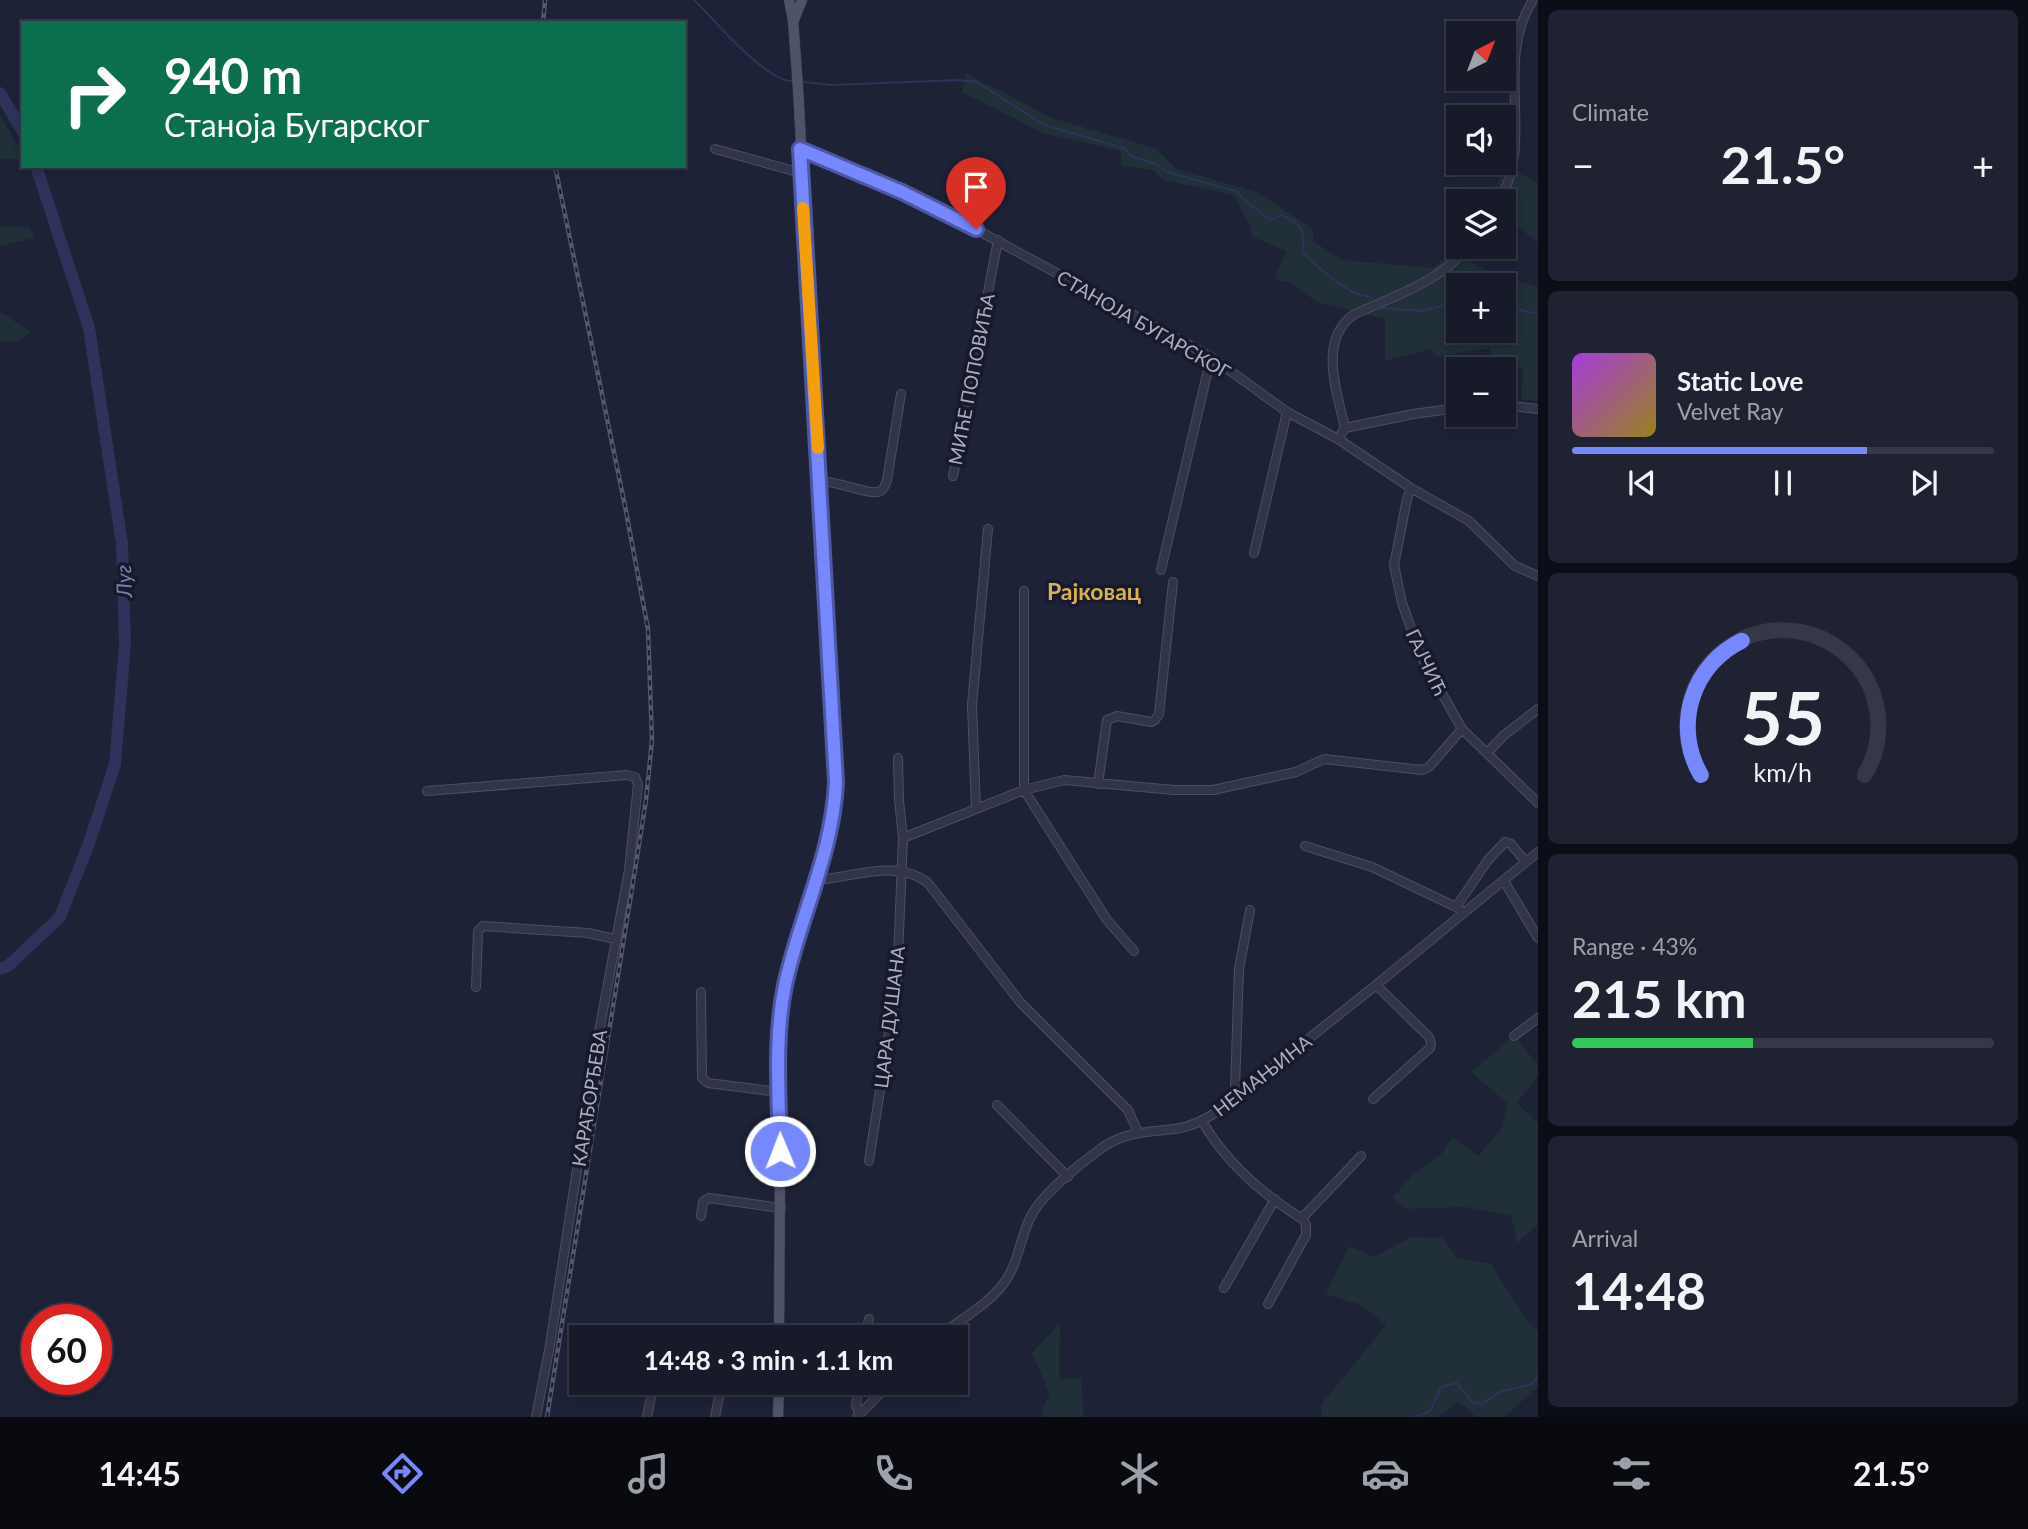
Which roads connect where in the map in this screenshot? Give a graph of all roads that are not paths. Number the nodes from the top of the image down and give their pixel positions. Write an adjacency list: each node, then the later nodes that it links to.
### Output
1 (789, 0): 5 (main road)
2 (795, 0): 5 (main road)
3 (802, 0): 5 (main road)
4 (1533, 0): 9 (street)
5 (794, 16): 7 (main road)
6 (715, 149): 8 (street)
7 (800, 149): 8 (main road); 10 (street, СТАНОЈА БУГАРСКОГ)
8 (801, 173): 21 (main road)
9 (1505, 189)
10 (998, 240): 12 (street, СТАНОЈА БУГАРСКОГ); 20 (street, МИЋЕ ПОПОВИЋА)
11 (1456, 259): 18 (street)
12 (1210, 357): 17 (street, СТАНОЈА БУГАРСКОГ); 25 (street)
13 (901, 394): 21 (street)
14 (1516, 406): 15 (street)
15 (1538, 409)
16 (1446, 410): 18 (street)
17 (1287, 412): 19 (street, СТАНОЈА БУГАРСКОГ); 24 (street)
18 (1345, 428): 19 (street)
19 (1338, 439): 22 (street, СТАНОЈА БУГАРСКОГ)
20 (953, 476)
21 (820, 481): 43 (main road)
22 (1411, 488): 26 (street, СТАНОЈА БУГАРСКОГ); 30 (street, ГАЈЧИЋ)
23 (988, 529): 37 (street)
24 (1254, 553)
25 (1161, 570)
26 (1538, 576)
27 (1173, 582): 33 (street)
28 (1024, 591): 35 (street)
29 (1538, 709): 31 (street)
30 (1462, 729): 31 (street, ГАЈЧИЋ); 33 (street)
31 (1487, 753): 36 (street, ГАЈЧИЋ)
32 (898, 758): 38 (street, ЦАРА ДУШАНА)
33 (1098, 784): 35 (street)
34 (427, 790): 49 (street, КАРАЂОРЂЕВА)
35 (1024, 790): 37 (street); 50 (street)
36 (1538, 803)
37 (976, 809): 38 (street)
38 (903, 838): 42 (street, ЦАРА ДУШАНА)
39 (1306, 846): 45 (street)
40 (1538, 852): 41 (street, НЕМАЊИНА)
41 (1526, 862): 44 (street, НЕМАЊИНА); 45 (street)
42 (901, 871): 43 (street); 61 (street); 63 (street, ЦАРА ДУШАНА)
43 (817, 878): 56 (main road)
44 (1504, 881): 47 (street, НЕМАЊИНА); 48 (street)
45 (1456, 907): 47 (street)
46 (1250, 910): 57 (street)
47 (1464, 913): 51 (street, НЕМАЊИНА)
48 (1538, 938)
49 (615, 939): 52 (street); 81 (street, КАРАЂОРЂЕВА)
50 (1134, 951)
51 (1376, 985): 57 (street, НЕМАЊИНА); 58 (street)
52 (476, 987)
53 (701, 992): 56 (street)
54 (1538, 1018): 55 (street)
55 (1514, 1036)
56 (779, 1093): 66 (main road)
57 (1237, 1097): 60 (street, НЕМАЊИНА)
58 (1373, 1099)
59 (998, 1105): 64 (street)
60 (1202, 1121): 61 (street, НЕМАЊИНА); 65 (street)
61 (1138, 1132): 64 (street, НЕМАЊИНА)
62 (1361, 1156): 68 (street)
63 (869, 1161)
64 (1068, 1177): 74 (street, НЕМАЊИНА)
65 (1275, 1199): 68 (street); 69 (street)
66 (781, 1208): 67 (street); 72 (main road)
67 (701, 1216)
68 (1302, 1217): 70 (street)
69 (1224, 1288)
70 (1268, 1304)
71 (869, 1319): 73 (street)
72 (779, 1325)
73 (868, 1325)
74 (954, 1325)
75 (652, 1395): 82 (street)
76 (719, 1395): 83 (street)
77 (779, 1395): 84 (main road)
78 (857, 1395): 80 (street)
79 (878, 1395): 80 (street)
80 (858, 1416)
81 (537, 1417)
82 (648, 1417)
83 (715, 1417)
84 (778, 1417)

